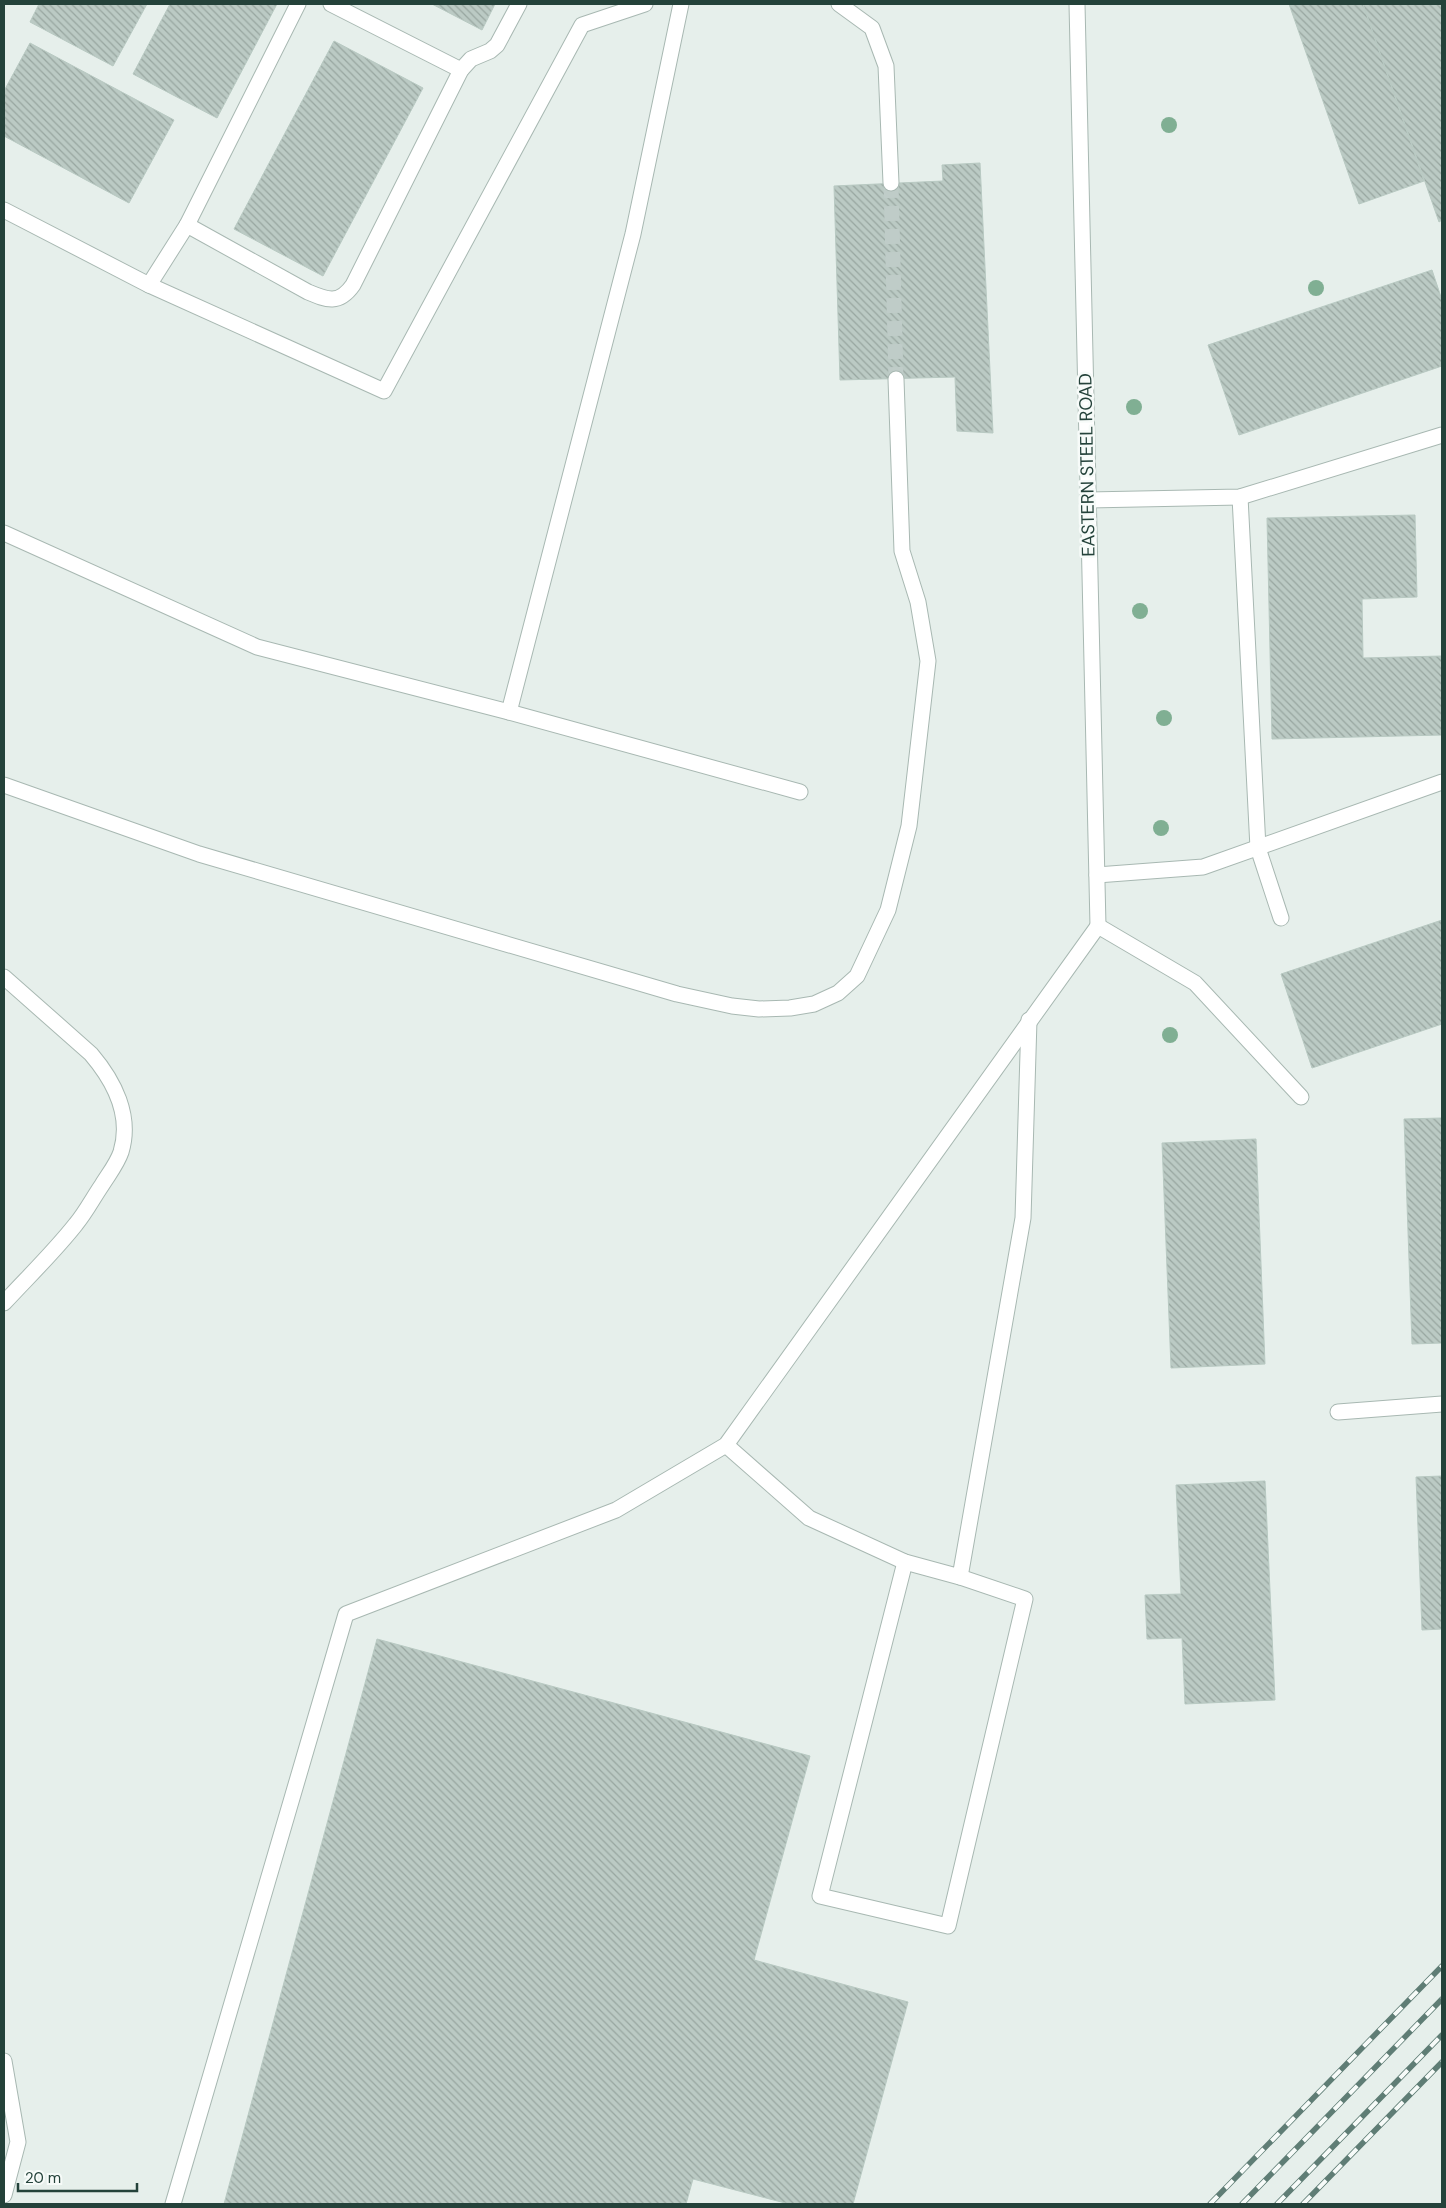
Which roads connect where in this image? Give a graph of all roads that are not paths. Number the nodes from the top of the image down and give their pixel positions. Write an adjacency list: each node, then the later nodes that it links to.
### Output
1 (298, 4): 11 (street)
2 (331, 4): 8 (street)
3 (519, 4): 8 (street)
4 (644, 4): 12 (street)
5 (681, 4): 18 (street)
6 (839, 4): 9 (street)
7 (1077, 4): 16 (street, EASTERN STEEL ROAD)
8 (461, 70): 11 (street)
9 (891, 183)
10 (4, 210): 12 (street)
11 (187, 225): 12 (street)
12 (149, 285)
13 (896, 379): 20 (street)
14 (1442, 435): 15 (street)
15 (1240, 497): 16 (street); 22 (street)
16 (1088, 500): 23 (street, EASTERN STEEL ROAD)
17 (4, 533): 18 (street)
18 (509, 712): 21 (street)
19 (1442, 782): 22 (street)
20 (4, 785)
21 (800, 792)
22 (1258, 848): 23 (street); 24 (street)
23 (1097, 875): 25 (street, EASTERN STEEL ROAD)
24 (1281, 918)
25 (1098, 926): 27 (street); 28 (street)
26 (4, 977): 29 (street)
27 (1029, 1020): 32 (street); 34 (street)
28 (1301, 1098)
29 (4, 1303)
30 (1442, 1404): 31 (street)
31 (1338, 1412)
32 (726, 1445): 33 (street); 37 (street)
33 (905, 1562): 34 (street); 34 (street)
34 (960, 1577)
35 (4, 2061): 36 (street)
36 (4, 2195)
37 (173, 2204)

